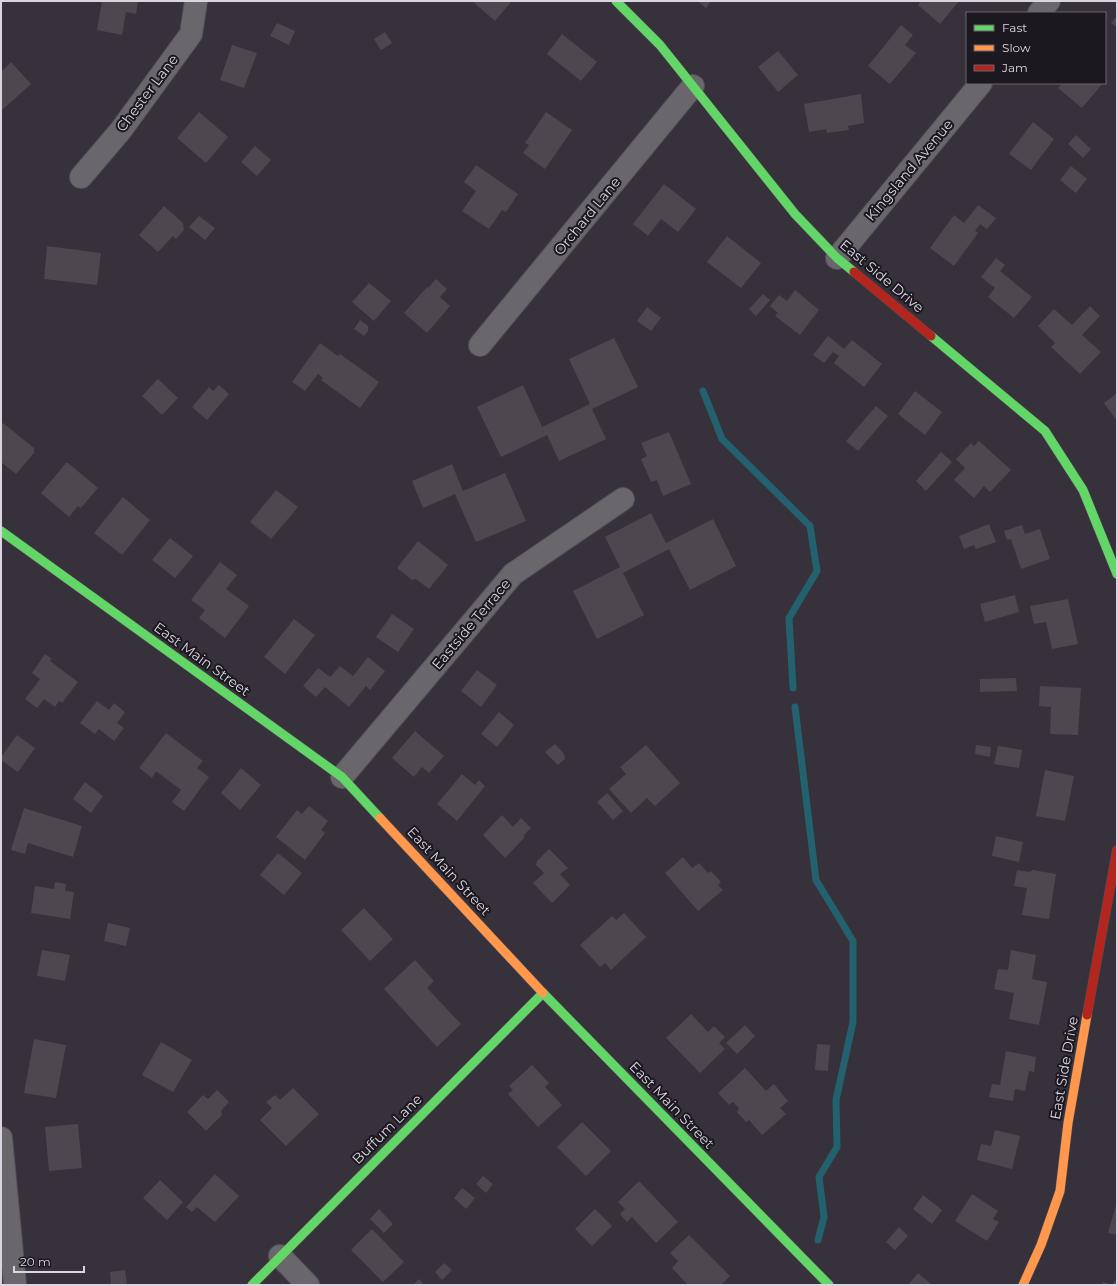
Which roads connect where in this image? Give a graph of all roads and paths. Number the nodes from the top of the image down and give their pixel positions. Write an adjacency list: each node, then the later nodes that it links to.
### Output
1 (196, 1): 7 (street, Chester Lane)
2 (616, 1): 6 (street, East Side Drive)
3 (1049, 1): 4 (street)
4 (1040, 12)
5 (980, 84): 8 (street, Kingsland Avenue)
6 (693, 86): 8 (street, East Side Drive); 9 (street, Orchard Lane)
7 (81, 177)
8 (837, 258): 12 (street, East Side Drive)
9 (480, 345)
10 (623, 499): 13 (street, Eastside Terrace)
11 (1, 531): 13 (street, East Main Street)
12 (1117, 574)
13 (342, 776): 15 (street, East Main Street)
14 (1117, 850): 22 (street, East Side Drive)
15 (543, 993): 17 (street, Buffum Lane); 21 (street, East Main Street)
16 (1, 1138): 18 (street)
17 (280, 1256): 19 (street, Buffum Lane); 20 (street)
18 (15, 1285)
19 (252, 1285)
20 (308, 1285)
21 (829, 1285)
22 (1023, 1285)

